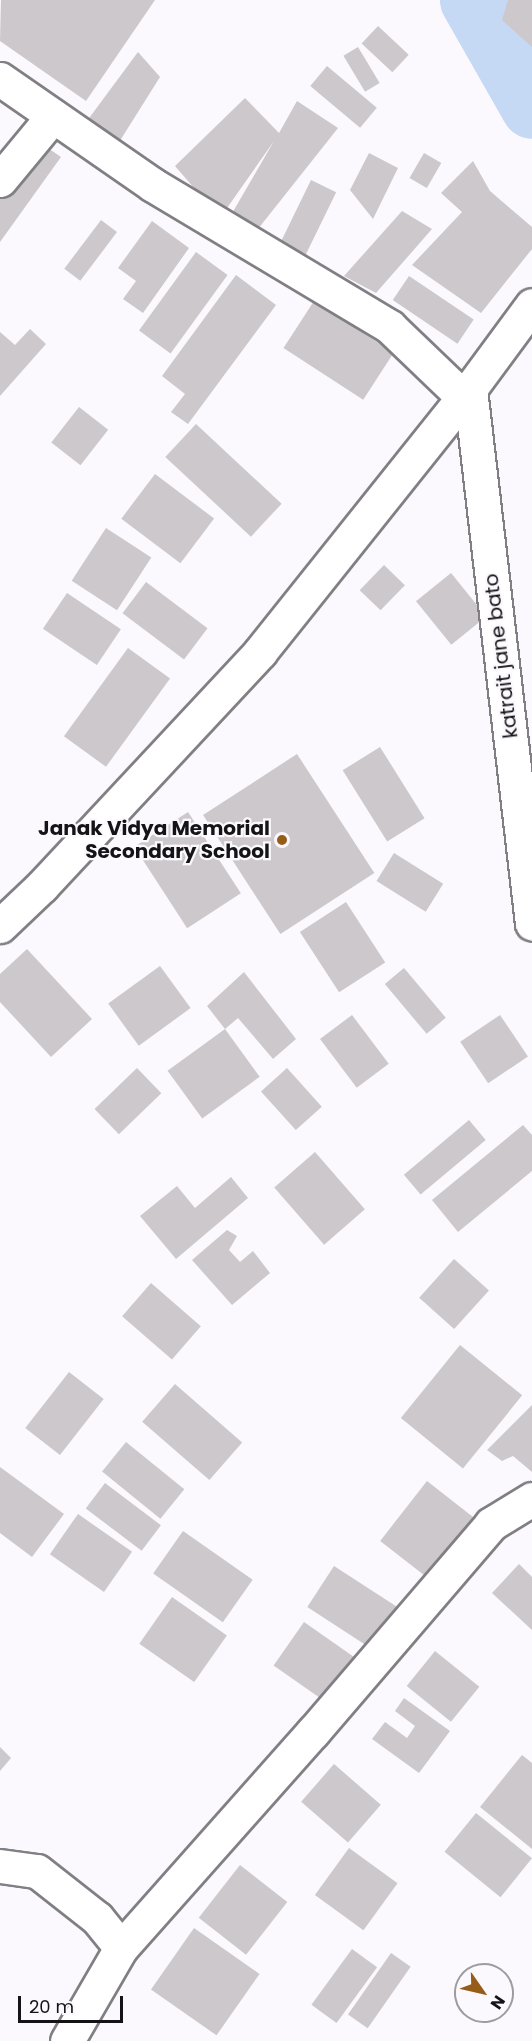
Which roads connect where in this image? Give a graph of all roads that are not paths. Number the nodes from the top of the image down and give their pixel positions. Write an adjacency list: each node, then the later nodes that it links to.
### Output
1 (0, 79): 2 (street)
2 (53, 116): 3 (street); 5 (street)
3 (0, 180)
4 (532, 305): 5 (street)
5 (466, 393): 6 (street, katrait jane bato); 7 (street)
6 (532, 923)
7 (0, 926)
8 (532, 1499): 10 (street)
9 (0, 1866): 10 (street)
10 (121, 1948): 11 (street)
11 (67, 2041)

